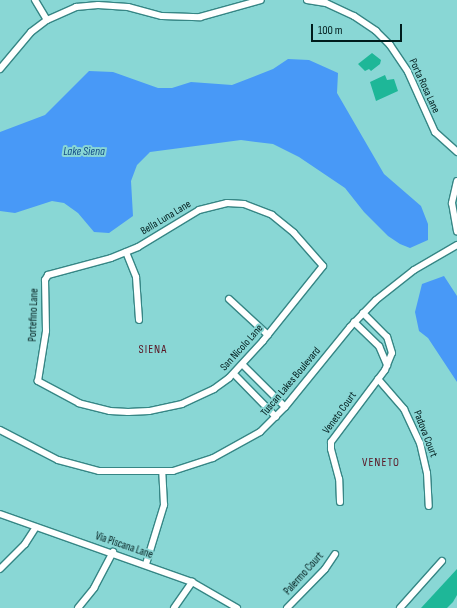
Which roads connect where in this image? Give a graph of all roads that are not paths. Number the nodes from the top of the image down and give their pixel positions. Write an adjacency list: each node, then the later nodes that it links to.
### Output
1 (35, 0): 5 (street)
2 (261, 0): 4 (street)
3 (307, 0): 7 (street, Porta Rosa Lane)
4 (128, 3): 5 (street)
5 (47, 20): 6 (street)
6 (0, 69)
7 (457, 152)
8 (457, 181): 9 (street)
9 (457, 232)
10 (457, 245): 15 (street, Tuscan Lakes Boulevard)
11 (126, 252): 12 (street, Bella Luna Lane); 13 (street, Bella Luna Lane); 16 (street)
12 (323, 266): 18 (street, San Nicolo Lane)
13 (48, 275): 23 (street, Portefino Lane)
14 (229, 299): 18 (street)
15 (363, 313): 17 (street, Tuscan Lakes Boulevard); 20 (street)
16 (139, 320)
17 (354, 322): 20 (street); 26 (street, Tuscan Lakes Boulevard)
18 (268, 335): 19 (street, San Nicolo Lane)
19 (243, 365): 21 (street, San Nicolo Lane); 24 (street)
20 (387, 365): 22 (street, Veneto Court)
21 (234, 374): 23 (street, San Nicolo Lane); 25 (street)
22 (378, 379): 30 (street, Veneto Court); 31 (street, Padova Court)
23 (38, 381)
24 (264, 386): 25 (street); 26 (street)
25 (255, 395): 27 (street)
26 (285, 407): 27 (street, Tuscan Lakes Boulevard)
27 (276, 417): 29 (street, Tuscan Lakes Boulevard)
28 (0, 430): 29 (street, Tuscan Lakes Boulevard)
29 (162, 472): 37 (street)
30 (340, 502)
31 (429, 506)
32 (0, 514): 33 (street, Via Piscana Lane)
33 (36, 527): 34 (street, Via Piscana Lane); 38 (street)
34 (113, 552): 37 (street, Via Piscana Lane); 40 (street)
35 (335, 554): 43 (street, Palermo Court)
36 (442, 561): 44 (street)
37 (146, 564): 39 (street, Via Piscana Lane)
38 (0, 569)
39 (192, 582): 41 (street); 42 (street, Via Piscana Lane)
40 (78, 608)
41 (174, 608)
42 (237, 608)
43 (287, 608)
44 (400, 608)

